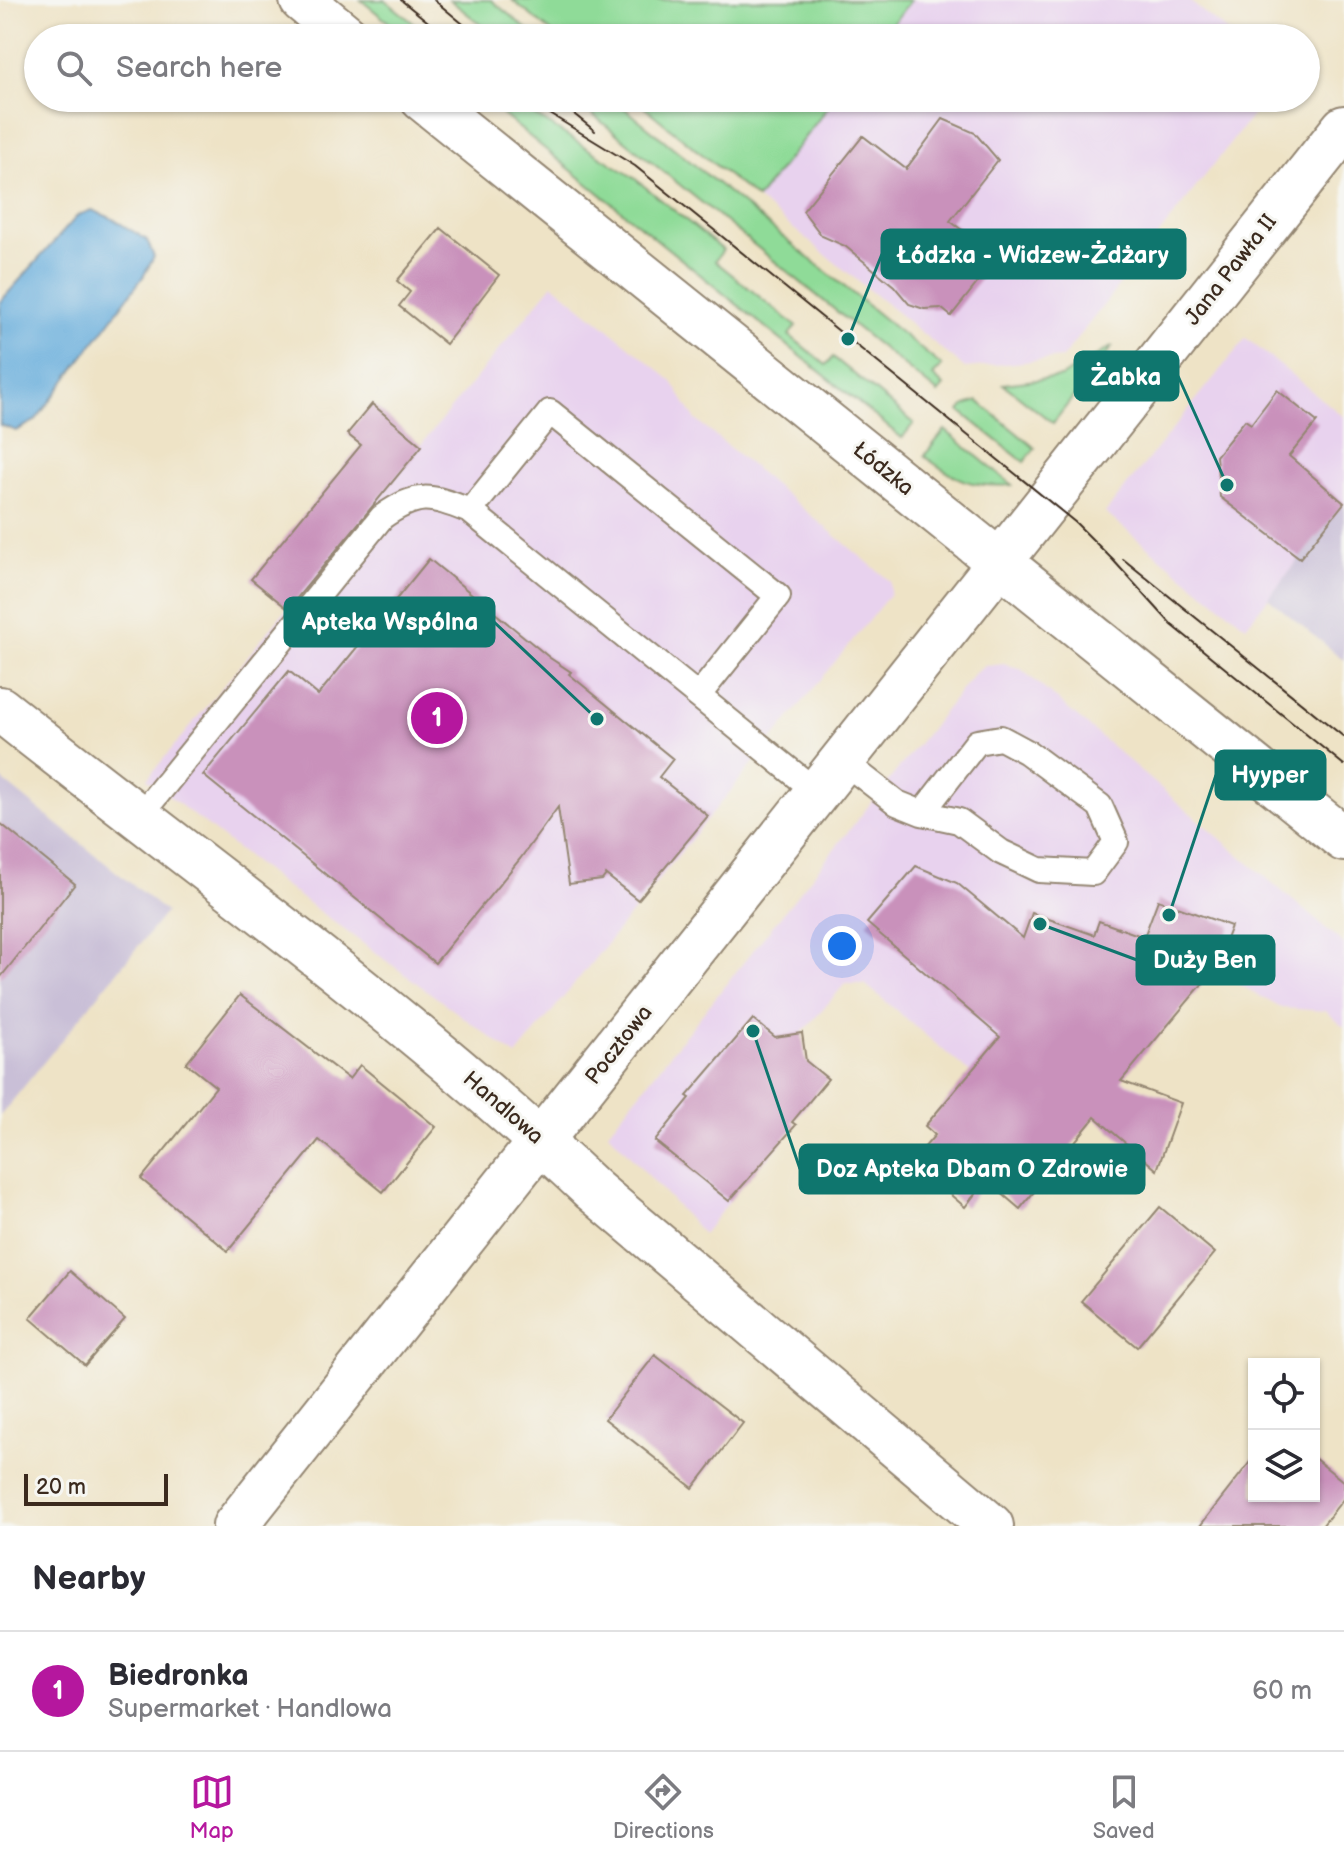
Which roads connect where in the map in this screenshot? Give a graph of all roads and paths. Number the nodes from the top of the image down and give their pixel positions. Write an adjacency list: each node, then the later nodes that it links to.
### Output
1 (302, 0): 2 (street)
2 (331, 24)
3 (439, 112): 6 (street, Łódzka)
4 (1344, 128): 6 (street, Jana Pawła II)
5 (470, 511): 7 (lane); 7 (lane); 11 (lane)
6 (1000, 563): 9 (street, Pocztowa); 12 (street, Łódzka)
7 (698, 696): 9 (lane)
8 (0, 709): 11 (street, Handlowa)
9 (831, 777): 10 (lane); 13 (street, Pocztowa)
10 (922, 813): 10 (lane)
11 (138, 818): 13 (street, Handlowa)
12 (1344, 839)
13 (542, 1142): 14 (street, Pocztowa); 15 (street, Handlowa)
14 (235, 1526)
15 (991, 1526)

